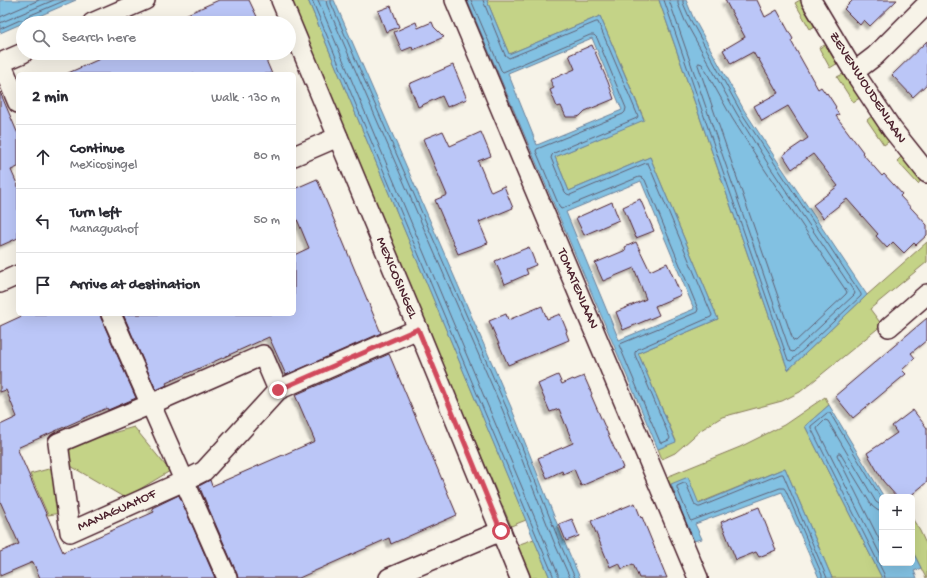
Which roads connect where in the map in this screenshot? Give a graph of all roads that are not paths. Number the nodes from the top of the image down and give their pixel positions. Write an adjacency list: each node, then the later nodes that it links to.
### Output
1 (145, 0): 6 (street)
2 (281, 0): 7 (street, MEXICOSINGEL)
3 (456, 0): 29 (street, TOMATENLAAN)
4 (812, 0): 11 (street, ZEVENWOUDENLAAN)
5 (927, 4): 11 (street)
6 (108, 16)
7 (288, 16)
8 (296, 36): 13 (street, MEXICOSINGEL)
9 (16, 56): 10 (street)
10 (0, 63): 12 (street)
11 (854, 72): 15 (street, ZEVENWOUDENLAAN)
12 (16, 98)
13 (338, 137): 14 (street); 21 (street, MEXICOSINGEL)
14 (296, 155)
15 (927, 173)
16 (16, 276): 17 (street)
17 (0, 283)
18 (927, 294): 20 (street)
19 (112, 316): 23 (street)
20 (889, 327)
21 (418, 329): 22 (street, MANAGUAHOF); 25 (street, MEXICOSINGEL)
22 (278, 390): 23 (street, MANAGUAHOF); 24 (street, MANAGUAHOF)
23 (150, 404): 24 (street); 24 (street, MANAGUAHOF)
24 (184, 481): 26 (street)
25 (501, 531): 27 (street); 28 (street, MEXICOSINGEL)
26 (227, 578)
27 (389, 578)
28 (520, 578)
29 (698, 578)

